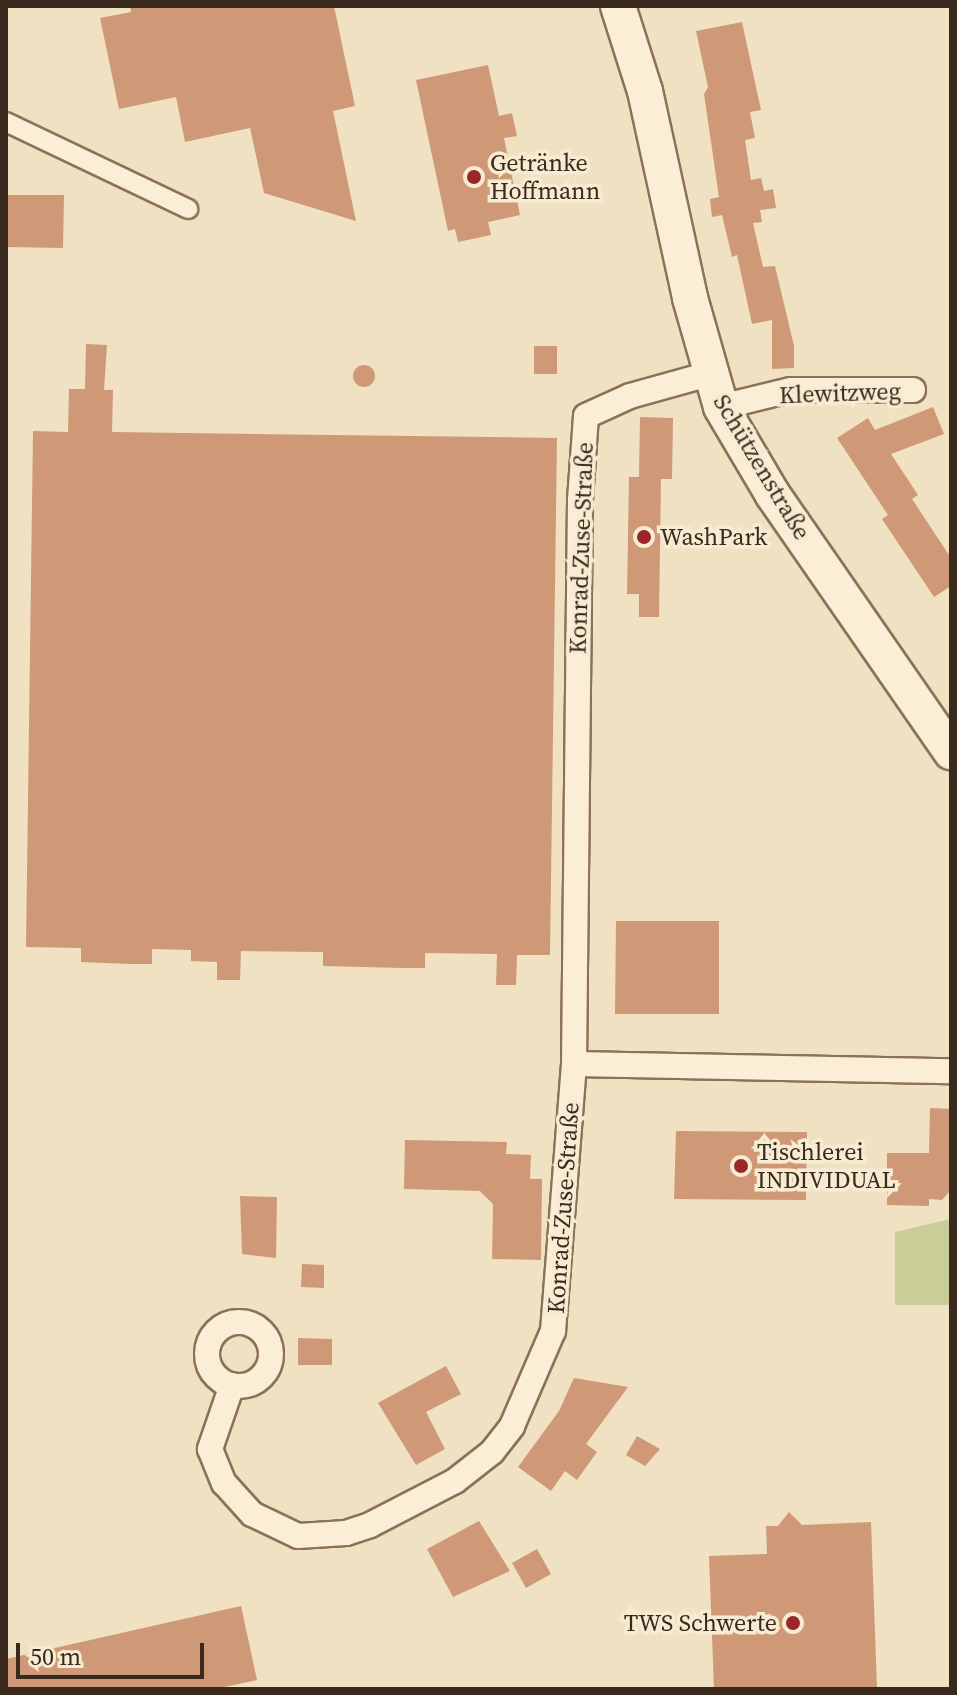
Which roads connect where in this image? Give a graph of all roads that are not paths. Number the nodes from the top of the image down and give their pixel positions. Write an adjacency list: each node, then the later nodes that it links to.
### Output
1 (618, 6): 4 (main road, Schützenstraße)
2 (6, 122): 3 (street)
3 (188, 209)
4 (709, 374): 6 (main road, Schützenstraße); 8 (street, Konrad-Zuse-Straße)
5 (913, 390): 6 (street, Klewitzweg)
6 (721, 407): 7 (main road, Schützenstraße)
7 (951, 752)
8 (574, 1064): 9 (street); 10 (street, Konrad-Zuse-Straße)
9 (951, 1071)
10 (232, 1385)

